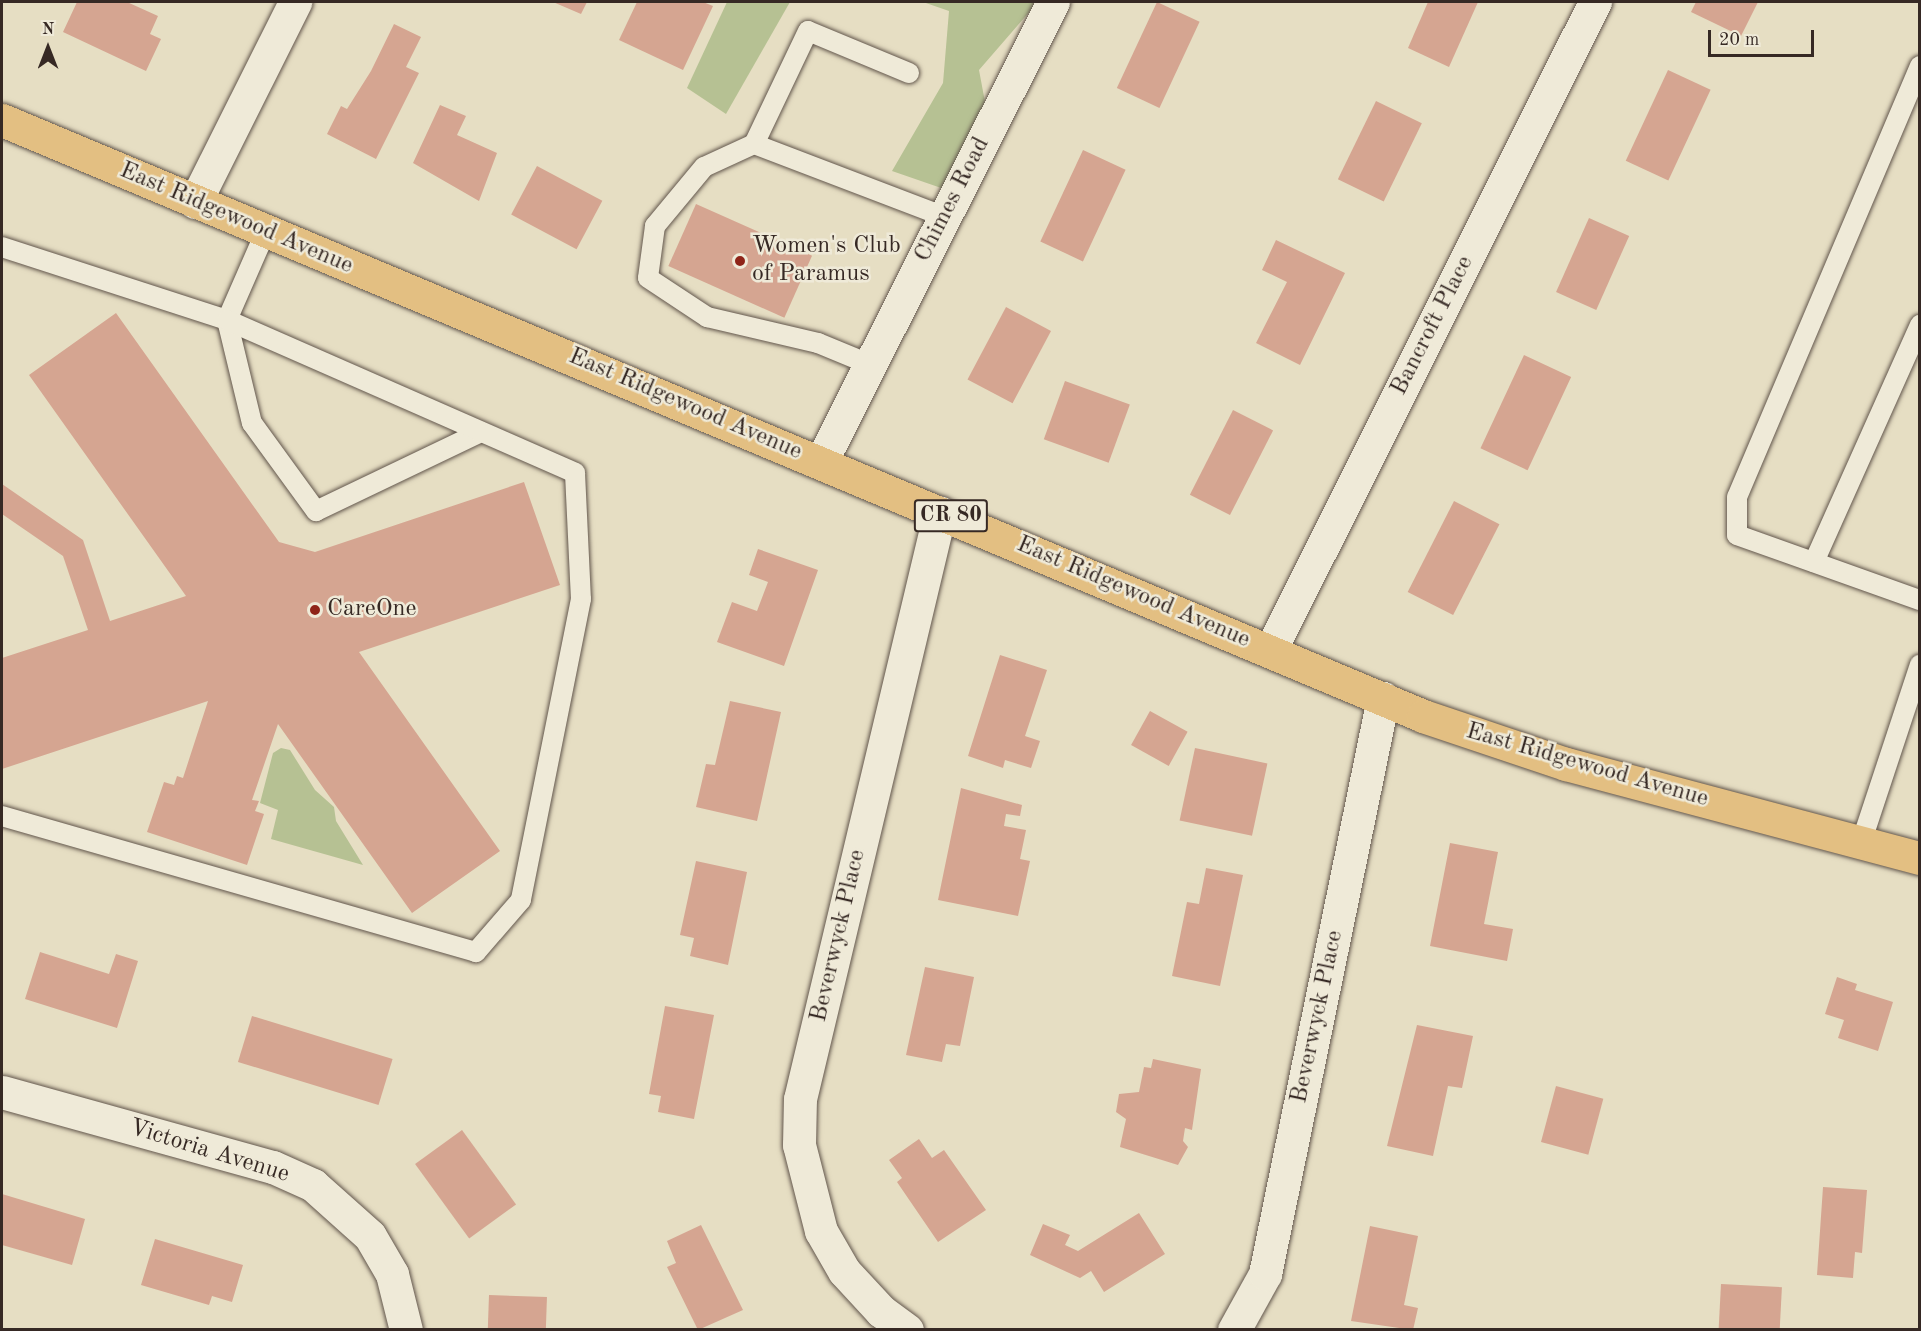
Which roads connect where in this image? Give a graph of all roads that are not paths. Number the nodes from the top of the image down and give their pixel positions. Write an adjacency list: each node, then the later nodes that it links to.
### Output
1 (295, 2): 8 (street)
2 (1053, 2): 9 (street, Chimes Road)
3 (1595, 2): 20 (street, Bancroft Place)
4 (1920, 66): 18 (lane)
5 (909, 73): 7 (lane)
6 (2, 120): 8 (main road, East Ridgewood Avenue / CR 80)
7 (754, 144): 9 (lane); 14 (lane)
8 (195, 202): 10 (main road, East Ridgewood Avenue / CR 80)
9 (945, 217): 14 (street, Chimes Road)
10 (266, 233): 12 (lane); 16 (main road, East Ridgewood Avenue / CR 80)
11 (2, 247): 12 (lane)
12 (227, 320): 15 (lane); 15 (lane)
13 (1920, 325): 18 (lane)
14 (871, 364): 16 (street, Chimes Road)
15 (481, 432): 23 (lane)
16 (821, 462): 17 (main road, East Ridgewood Avenue / CR 80)
17 (940, 512): 20 (main road, East Ridgewood Avenue / CR 80); 28 (street, Beverwyck Place)
18 (1814, 562): 19 (lane)
19 (1920, 600)
20 (1270, 651): 22 (main road, East Ridgewood Avenue / CR 80)
21 (1920, 665): 24 (lane)
22 (1383, 698): 24 (main road, East Ridgewood Avenue / CR 80); 29 (street, Beverwyck Place)
23 (2, 816)
24 (1861, 843): 25 (main road, East Ridgewood Avenue / CR 80)
25 (1920, 858)
26 (2, 1092): 27 (street, Victoria Avenue)
27 (406, 1329)
28 (907, 1329)
29 (1234, 1329)

